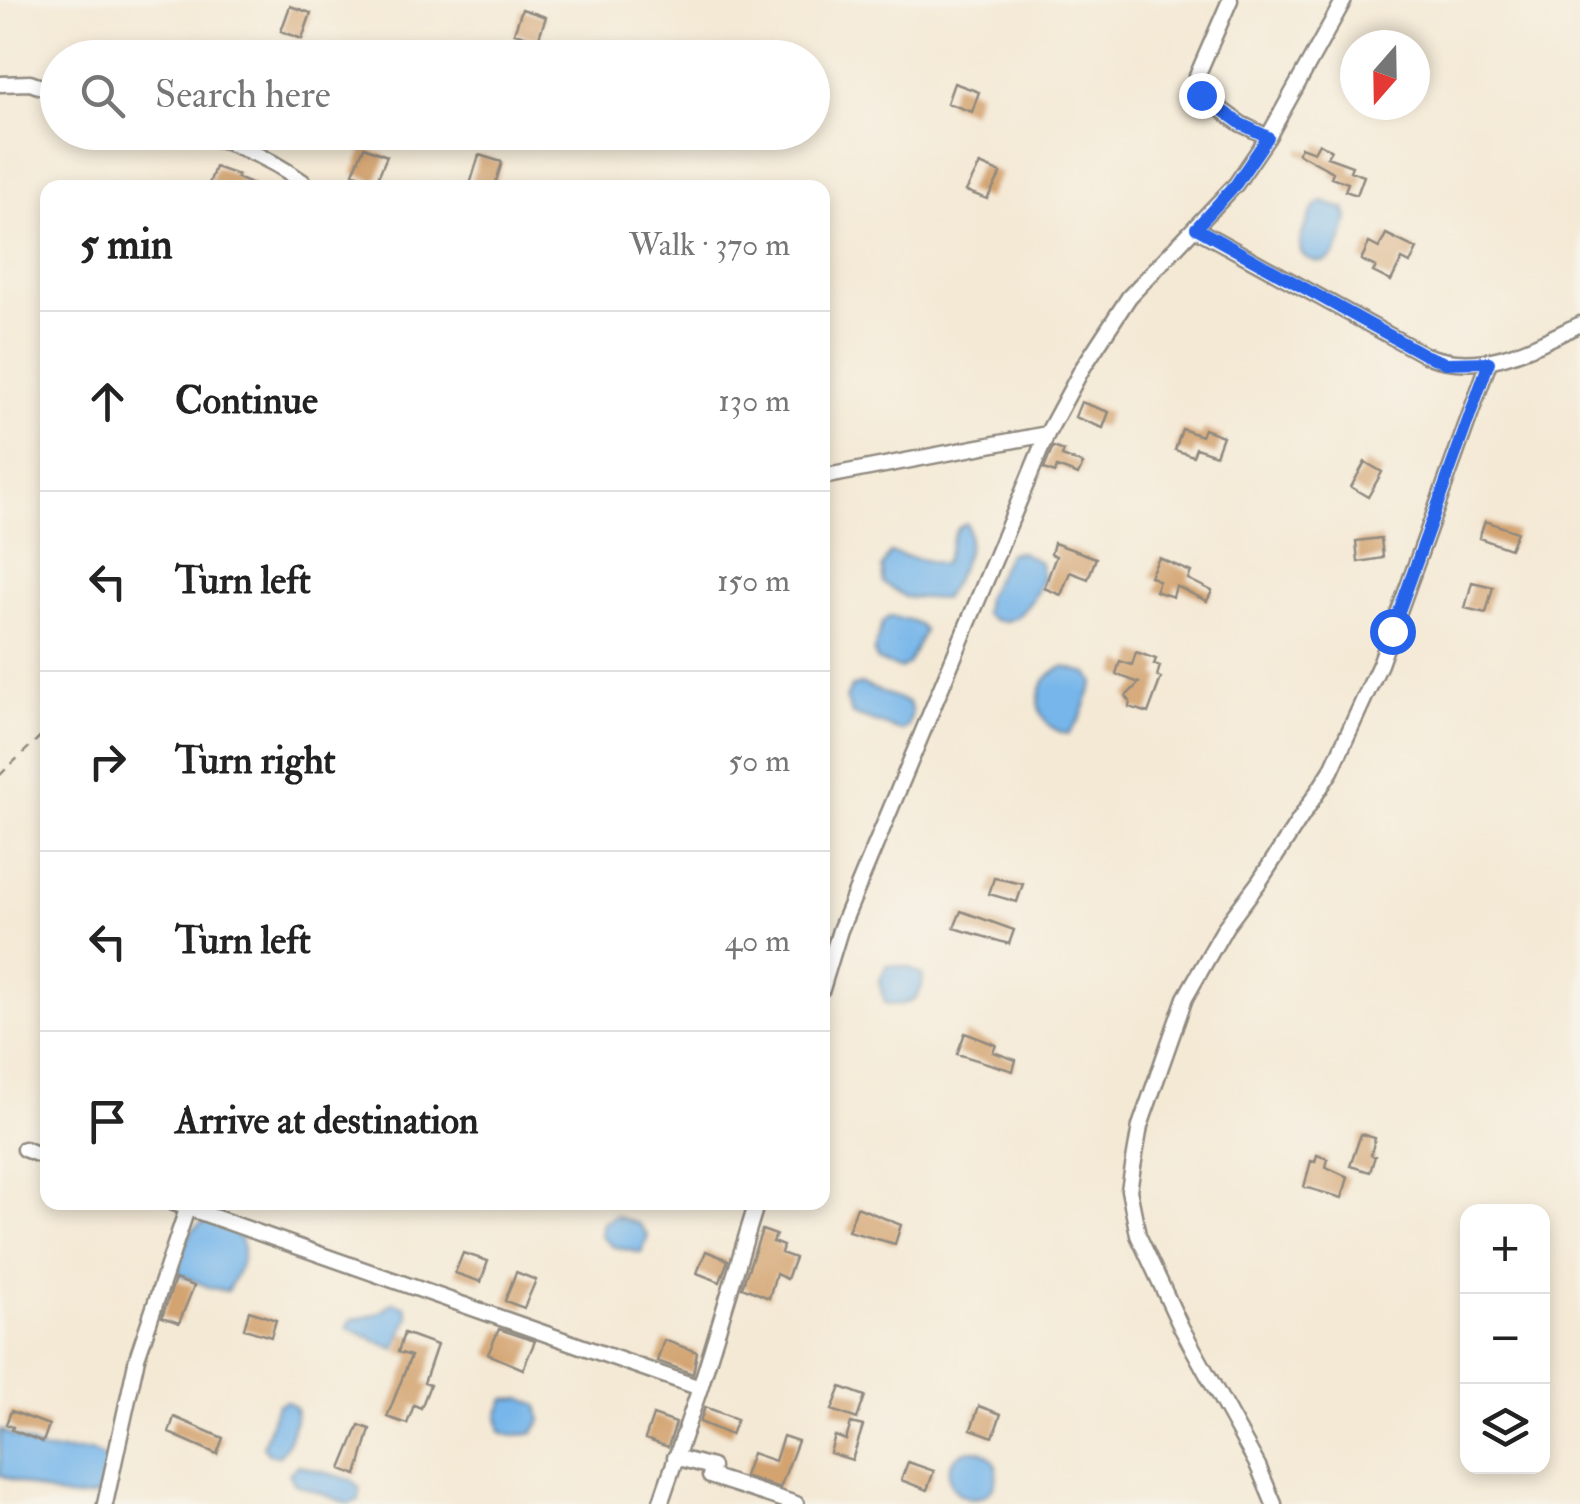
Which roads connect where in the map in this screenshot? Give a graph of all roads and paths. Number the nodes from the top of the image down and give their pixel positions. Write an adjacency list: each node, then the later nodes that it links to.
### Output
1 (1230, 0): 5 (street)
2 (1344, 0): 5 (street)
3 (0, 84): 4 (street)
4 (40, 86)
5 (1268, 137): 8 (street)
6 (248, 150): 7 (street)
7 (299, 180)
8 (1196, 228): 10 (street); 11 (street)
9 (1580, 324): 10 (street)
10 (1489, 362): 26 (street)
11 (1046, 434): 12 (street); 15 (street)
12 (830, 475)
13 (40, 737): 14 (path)
14 (0, 776)
15 (830, 962)
16 (24, 1149): 17 (street)
17 (40, 1155)
18 (186, 1210): 23 (street)
19 (202, 1210): 21 (street)
20 (755, 1210): 21 (street)
21 (700, 1388): 22 (street)
22 (676, 1457): 24 (street); 25 (street)
23 (104, 1504)
24 (660, 1504)
25 (796, 1504)
26 (1274, 1504)

